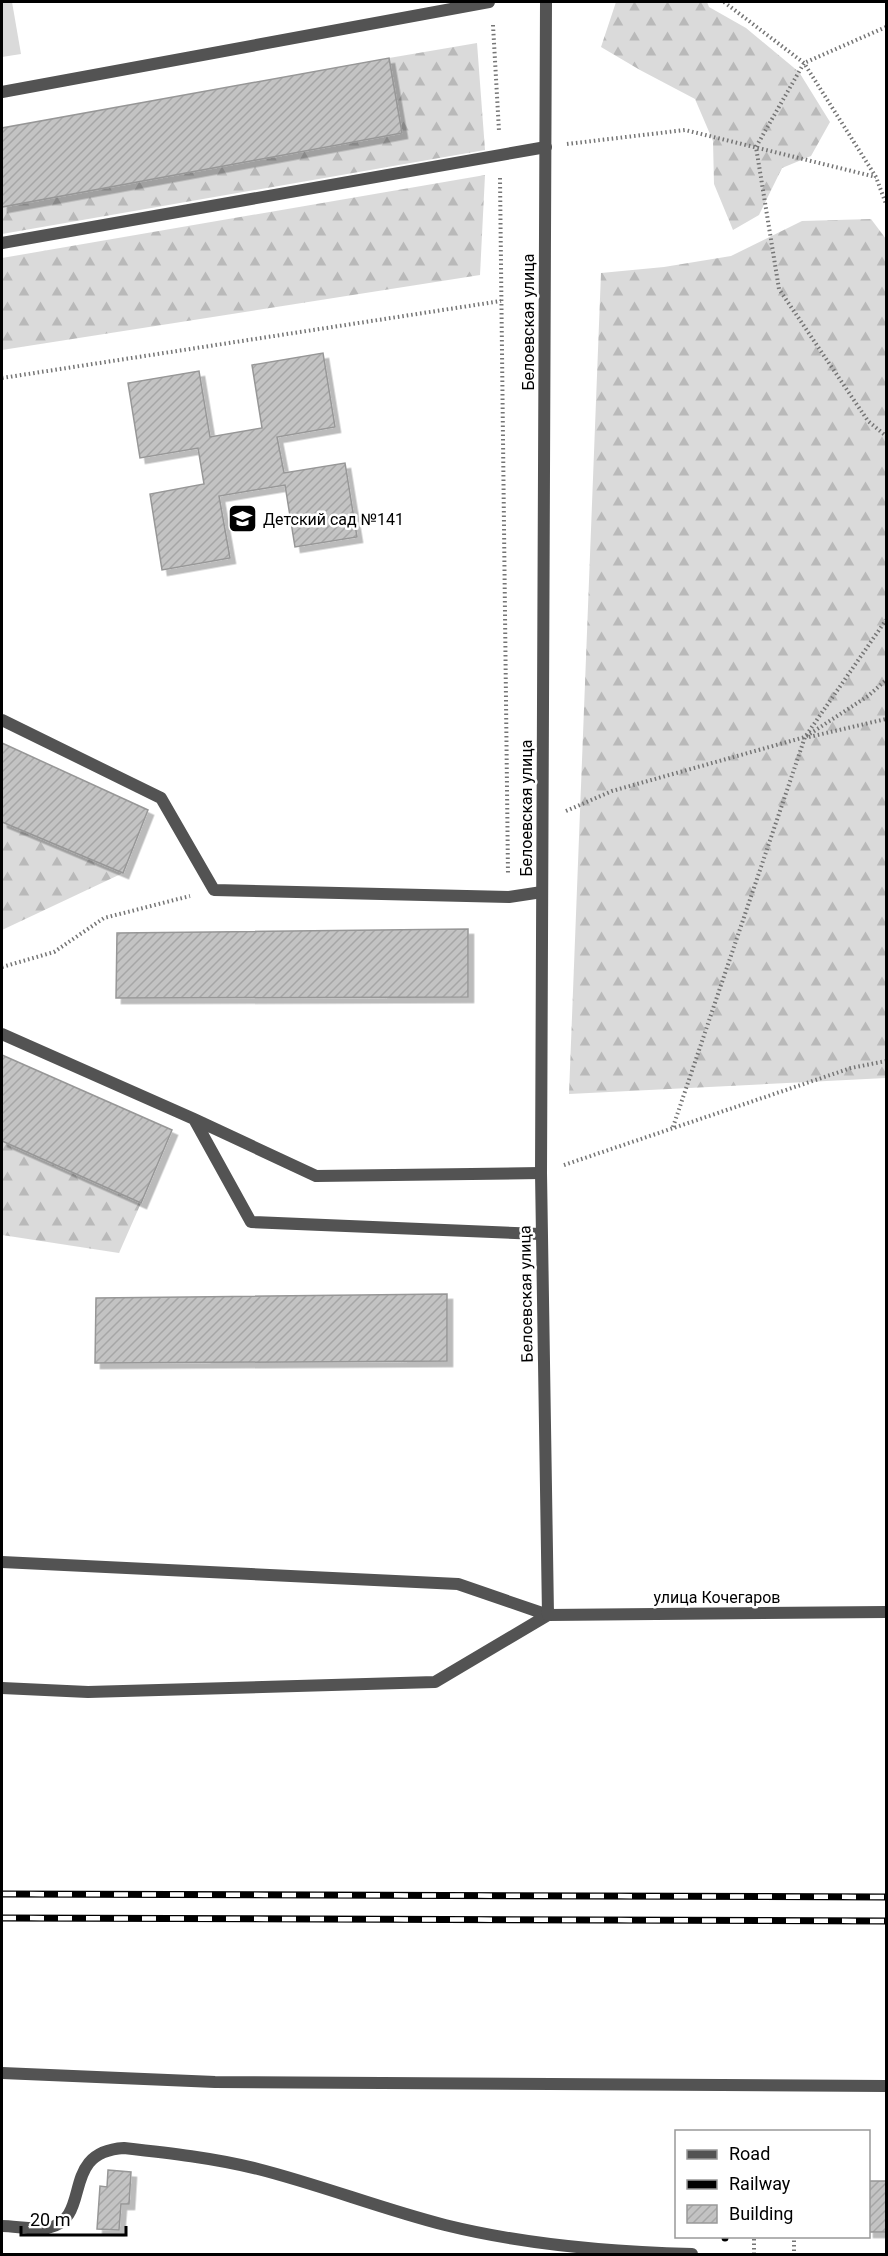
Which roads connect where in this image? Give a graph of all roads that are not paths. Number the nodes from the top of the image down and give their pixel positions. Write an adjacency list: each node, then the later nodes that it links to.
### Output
1 (546, 2): 4 (street, Белоевская улица)
2 (491, 7): 3 (street)
3 (2, 92)
4 (546, 147): 5 (street); 7 (street, Белоевская улица)
5 (2, 243)
6 (2, 720): 7 (street)
7 (542, 892): 10 (street, Белоевская улица)
8 (2, 1034): 9 (street)
9 (194, 1119): 10 (street); 11 (street)
10 (541, 1173): 11 (street, Белоевская улица)
11 (541, 1234): 14 (street, Белоевская улица)
12 (2, 1562): 14 (street)
13 (886, 1612): 14 (street, улица Кочегаров)
14 (548, 1615): 15 (street)
15 (2, 1688)
16 (2, 2073): 17 (street)
17 (886, 2085)
18 (2, 2226): 19 (street)
19 (692, 2254)

